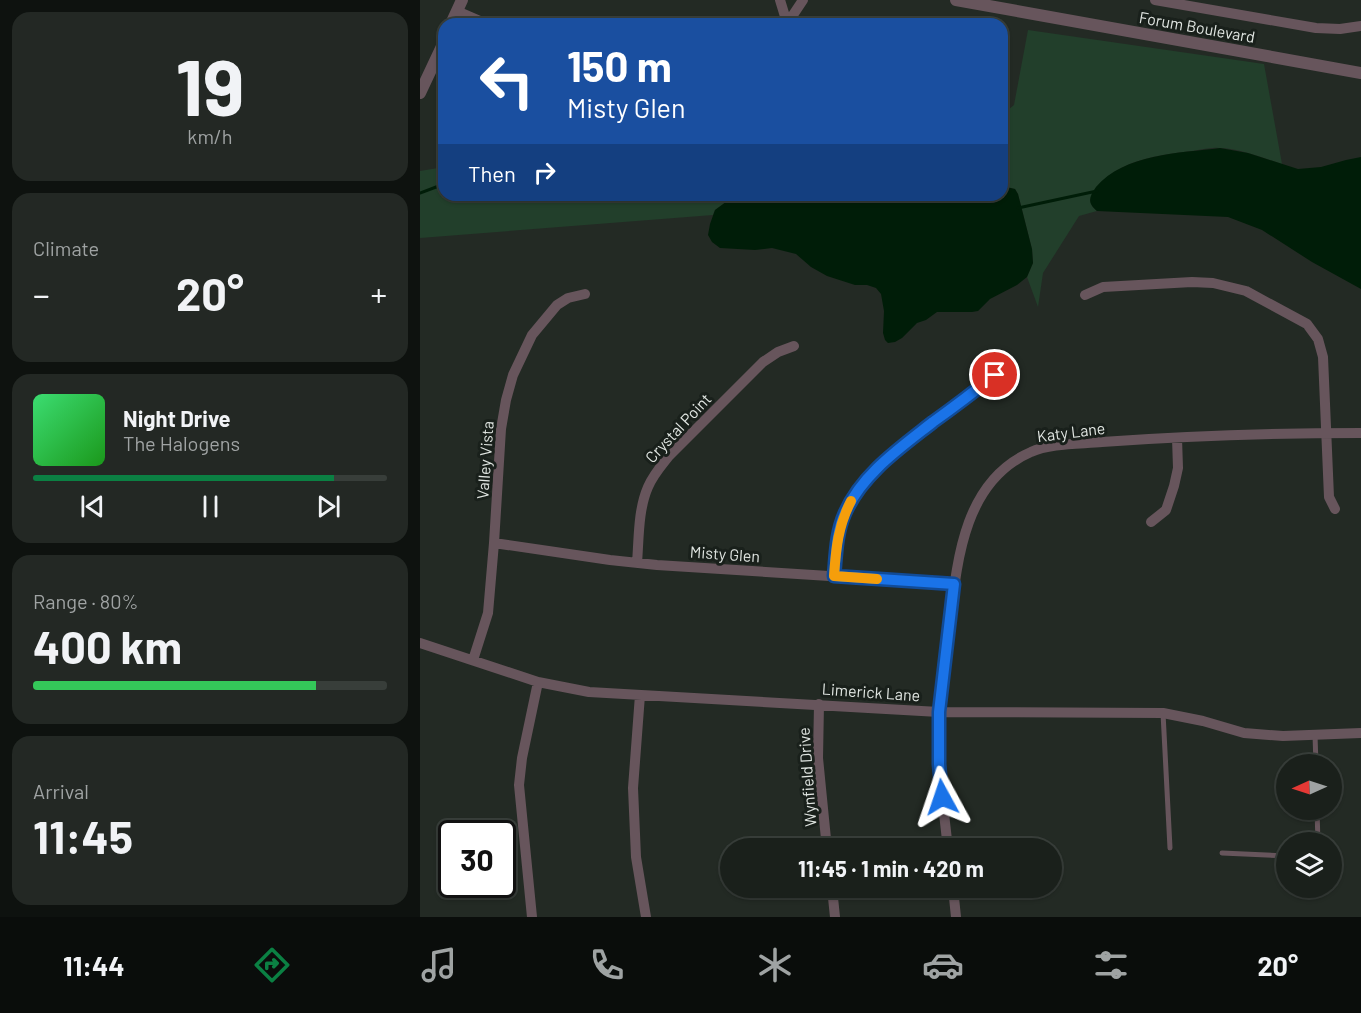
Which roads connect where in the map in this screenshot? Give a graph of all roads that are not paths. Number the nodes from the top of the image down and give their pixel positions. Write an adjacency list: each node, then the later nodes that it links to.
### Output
1 (780, 0): 7 (street)
2 (803, 0): 8 (street)
3 (956, 0): 11 (street, Forum Boulevard)
4 (1155, 0): 9 (street)
5 (459, 6): 6 (street)
6 (478, 18)
7 (785, 18)
8 (790, 18)
9 (1361, 26)
10 (438, 55): 12 (street)
11 (1361, 73)
12 (420, 93)
13 (585, 294): 22 (street, Valley Vista)
14 (1086, 295): 17 (street)
15 (794, 346): 23 (street, Crystal Point)
16 (995, 375): 24 (street)
17 (1327, 433): 18 (street, Katy Lane); 19 (street, Katy Lane); 20 (street)
18 (1361, 433)
19 (1177, 438): 21 (street); 25 (street, Katy Lane)
20 (1335, 509)
21 (1151, 522)
22 (494, 543): 23 (street, Misty Glen); 27 (street, Valley Vista)
23 (637, 563): 24 (street, Misty Glen)
24 (834, 576): 25 (street, Misty Glen)
25 (954, 584): 31 (street, Katy Lane)
26 (420, 643): 27 (street, Limerick Lane)
27 (473, 660): 28 (street, Limerick Lane)
28 (538, 682): 29 (street, Limerick Lane); 43 (street)
29 (640, 695): 30 (street, Limerick Lane); 44 (street)
30 (819, 704): 31 (street, Limerick Lane); 36 (street, Wynfield Drive)
31 (939, 712): 32 (street, Limerick Lane); 37 (street, Katy Lane)
32 (1163, 713): 34 (street, Limerick Lane); 38 (lane)
33 (1361, 733): 34 (street, Limerick Lane)
34 (1315, 735): 35 (lane)
35 (1316, 754)
36 (826, 838)
37 (947, 838)
38 (1170, 848)
39 (1222, 853): 40 (lane)
40 (1276, 855)
41 (833, 898): 45 (street)
42 (954, 898): 46 (street)
43 (532, 917)
44 (646, 917)
45 (836, 917)
46 (956, 917)

